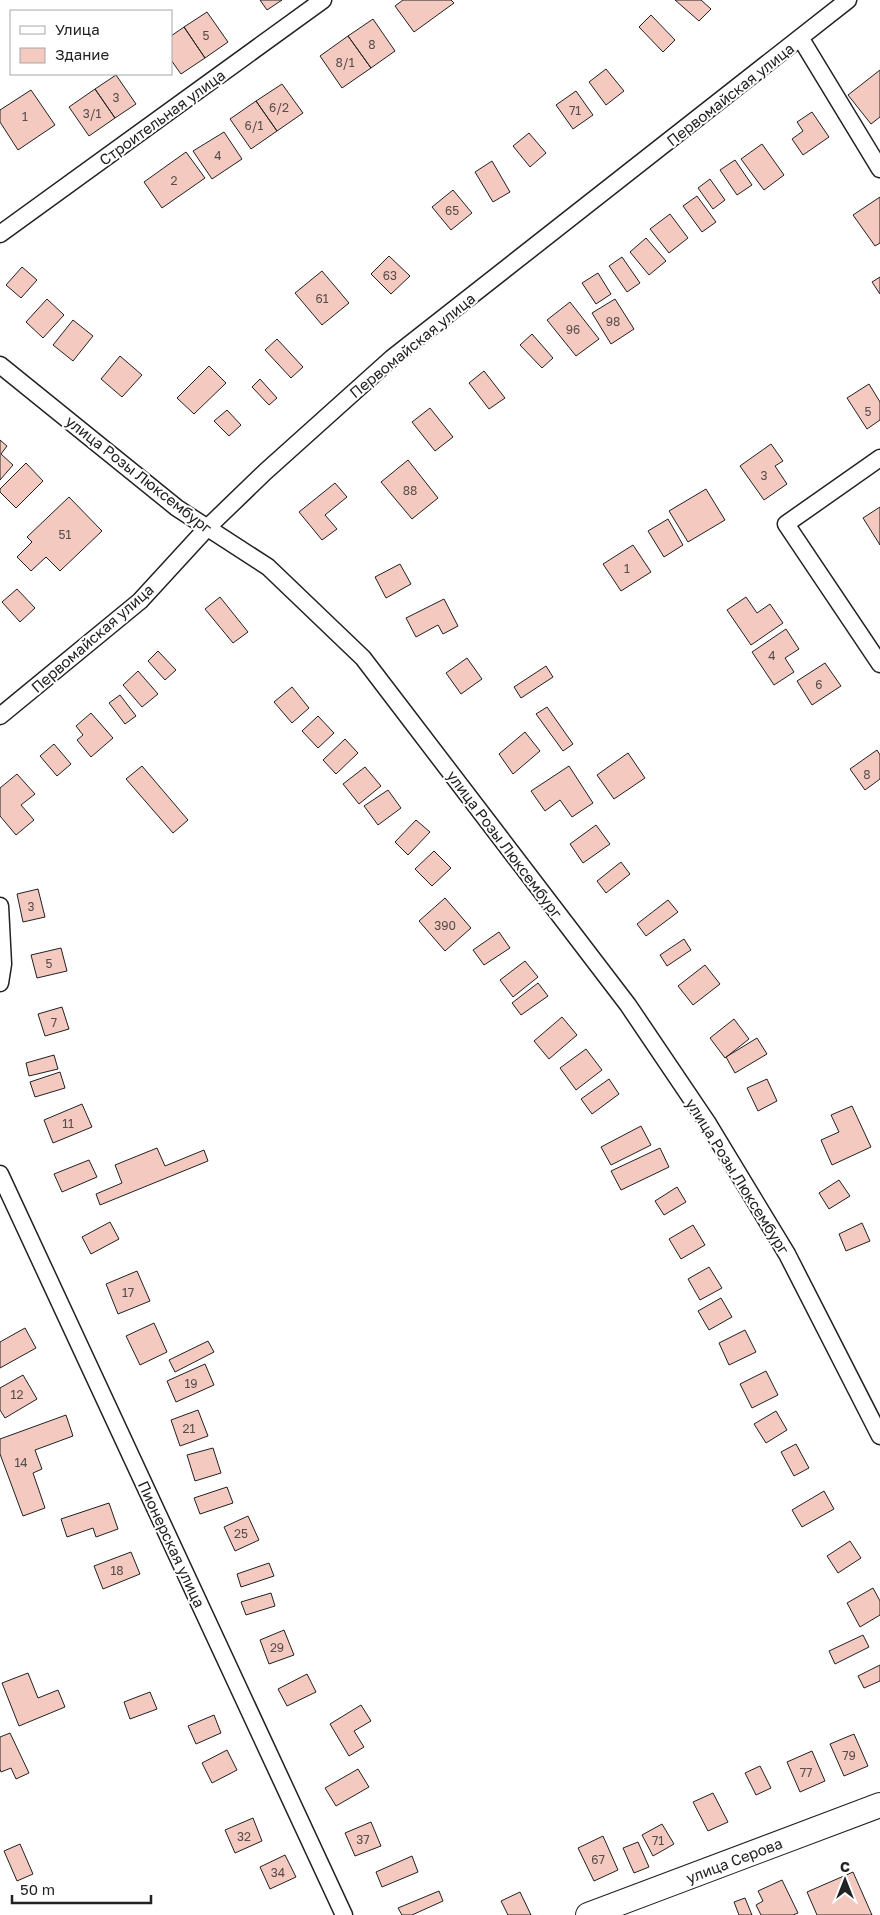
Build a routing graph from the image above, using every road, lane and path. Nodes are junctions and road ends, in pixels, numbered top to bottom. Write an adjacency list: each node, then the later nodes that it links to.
1 (323, 0): 5 (street, Строительная улица)
2 (848, 0): 3 (street, Первомайская улица)
3 (801, 39): 4 (street); 8 (street, Первомайская улица)
4 (880, 169)
5 (0, 234)
6 (0, 365): 8 (street, улица Розы Люксембург)
7 (880, 458): 9 (street)
8 (207, 528): 10 (street, Первомайская улица); 14 (street, улица Розы Люксембург)
9 (880, 664)
10 (0, 716)
11 (0, 906): 12 (street)
12 (0, 983)
13 (0, 1174): 16 (street, Пионерская улица)
14 (880, 1436)
15 (880, 1805): 17 (street, улица Серова)
16 (344, 1915)
17 (588, 1915)

